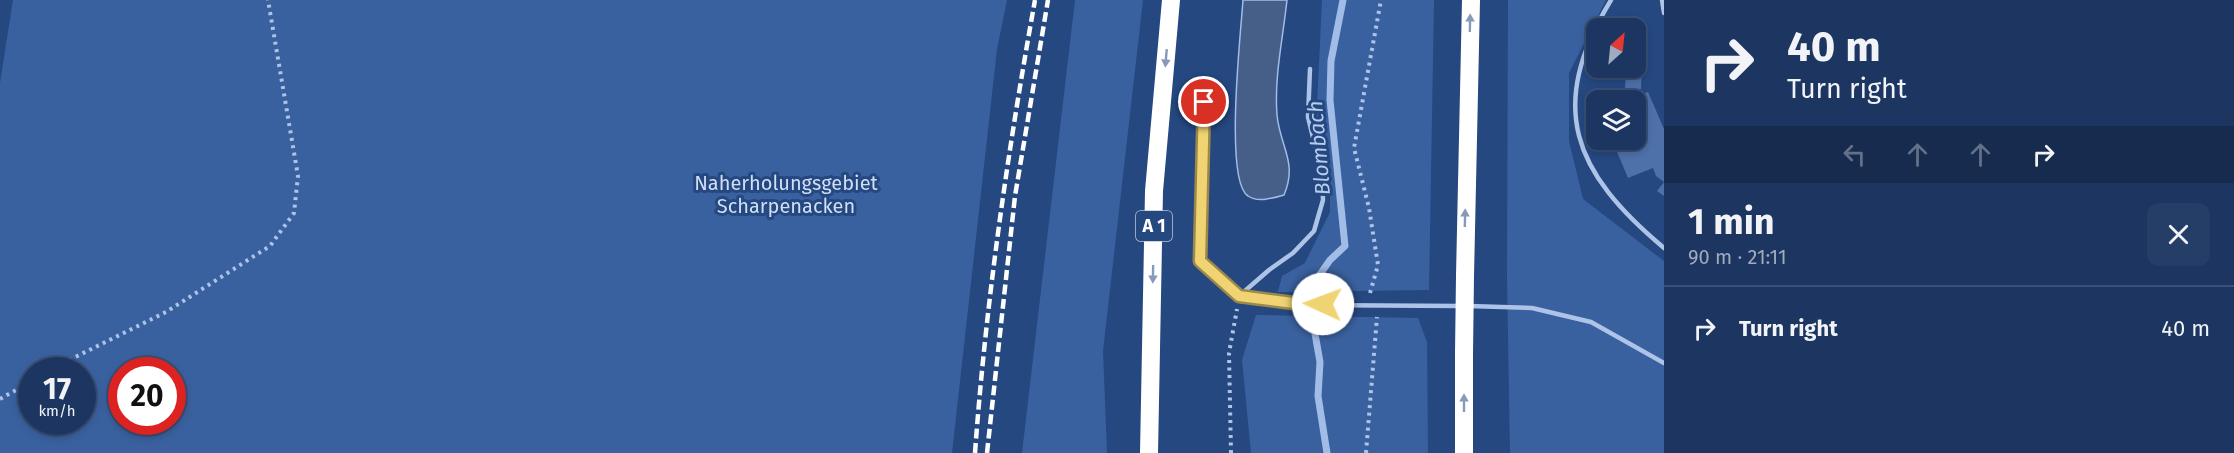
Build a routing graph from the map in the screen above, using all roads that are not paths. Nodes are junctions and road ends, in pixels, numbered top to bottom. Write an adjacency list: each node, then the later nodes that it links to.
1 (1171, 0): 11 (highway, A 1, one-way to 11)
2 (1471, 0): 12 (highway, one-way to 2, bridge)
3 (1611, 0): 8 (lane)
4 (1662, 0): 5 (lane)
5 (1664, 13)
6 (1311, 69): 9 (lane)
7 (1204, 102): 9 (lane)
8 (1664, 248)
9 (1239, 296): 10 (lane)
10 (1664, 363)
11 (1149, 453)
12 (1464, 453)

